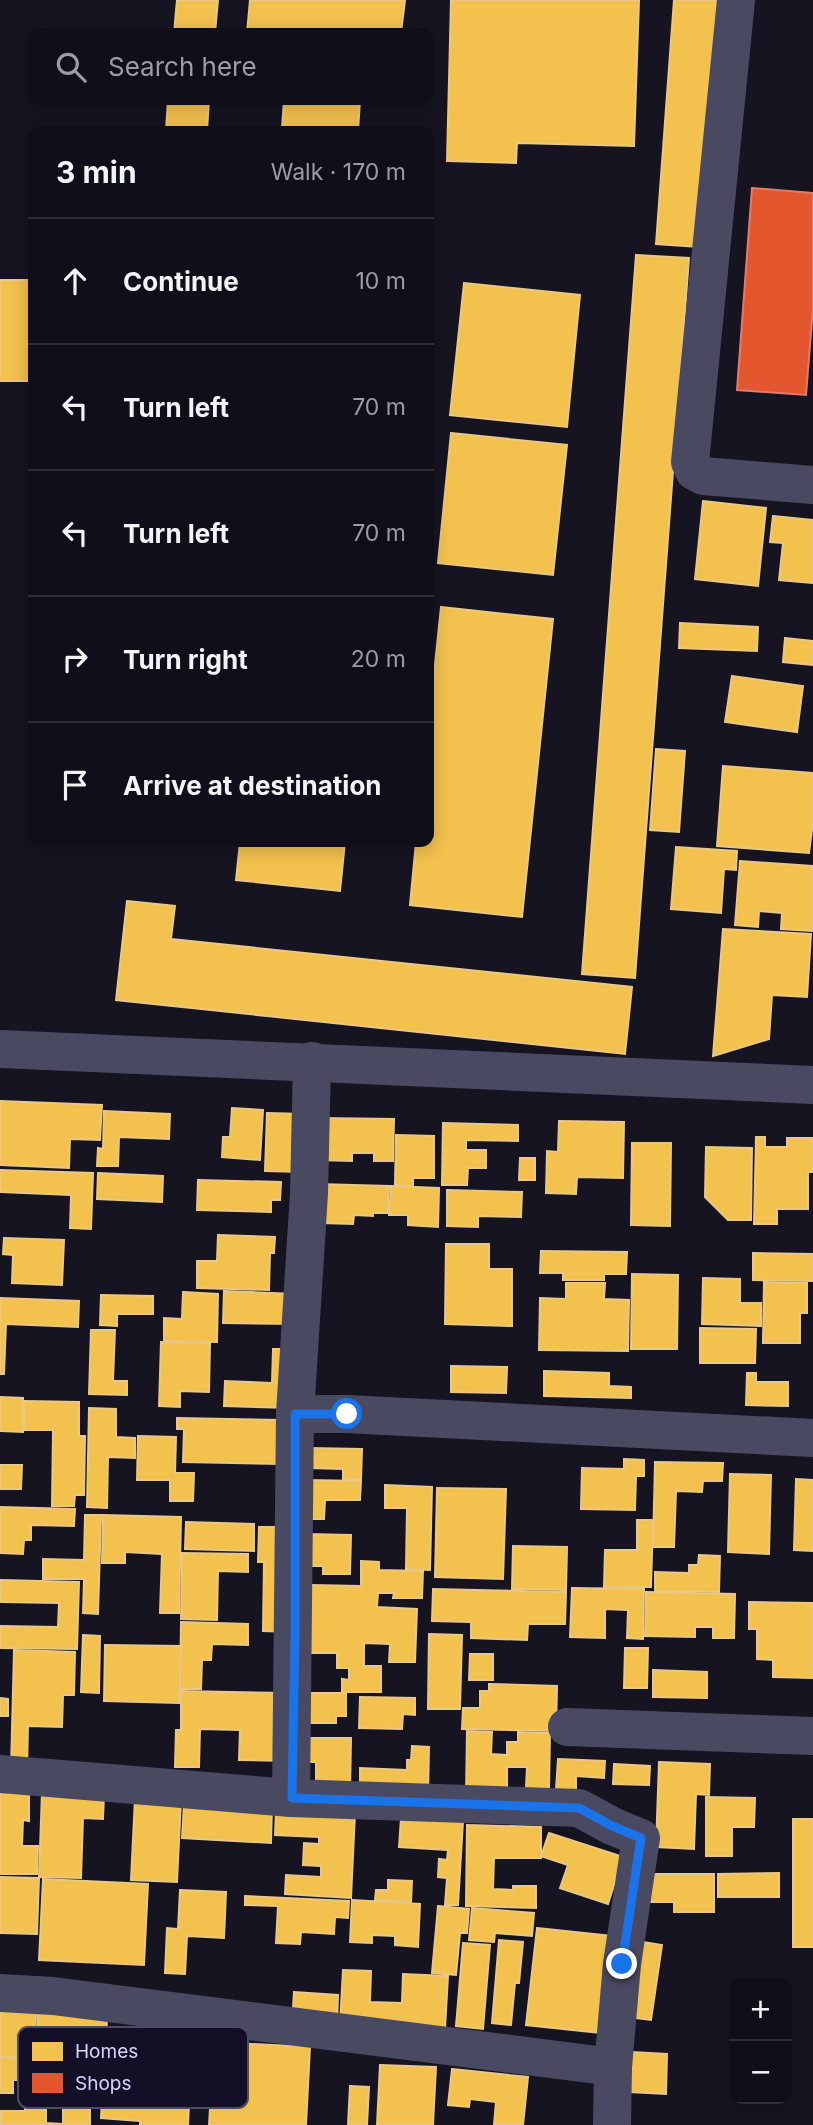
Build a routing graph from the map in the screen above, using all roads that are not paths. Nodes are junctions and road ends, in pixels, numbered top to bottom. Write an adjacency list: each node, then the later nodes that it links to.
1 (736, 0): 2 (street)
2 (813, 485)
3 (0, 1049): 4 (street)
4 (312, 1061): 5 (street); 6 (street)
5 (813, 1085)
6 (295, 1414): 7 (street); 11 (street)
7 (813, 1438)
8 (566, 1727): 9 (street)
9 (813, 1736)
10 (0, 1774): 11 (street)
11 (292, 1798): 13 (street)
12 (0, 1993): 13 (street)
13 (613, 2067): 14 (street)
14 (612, 2125)

